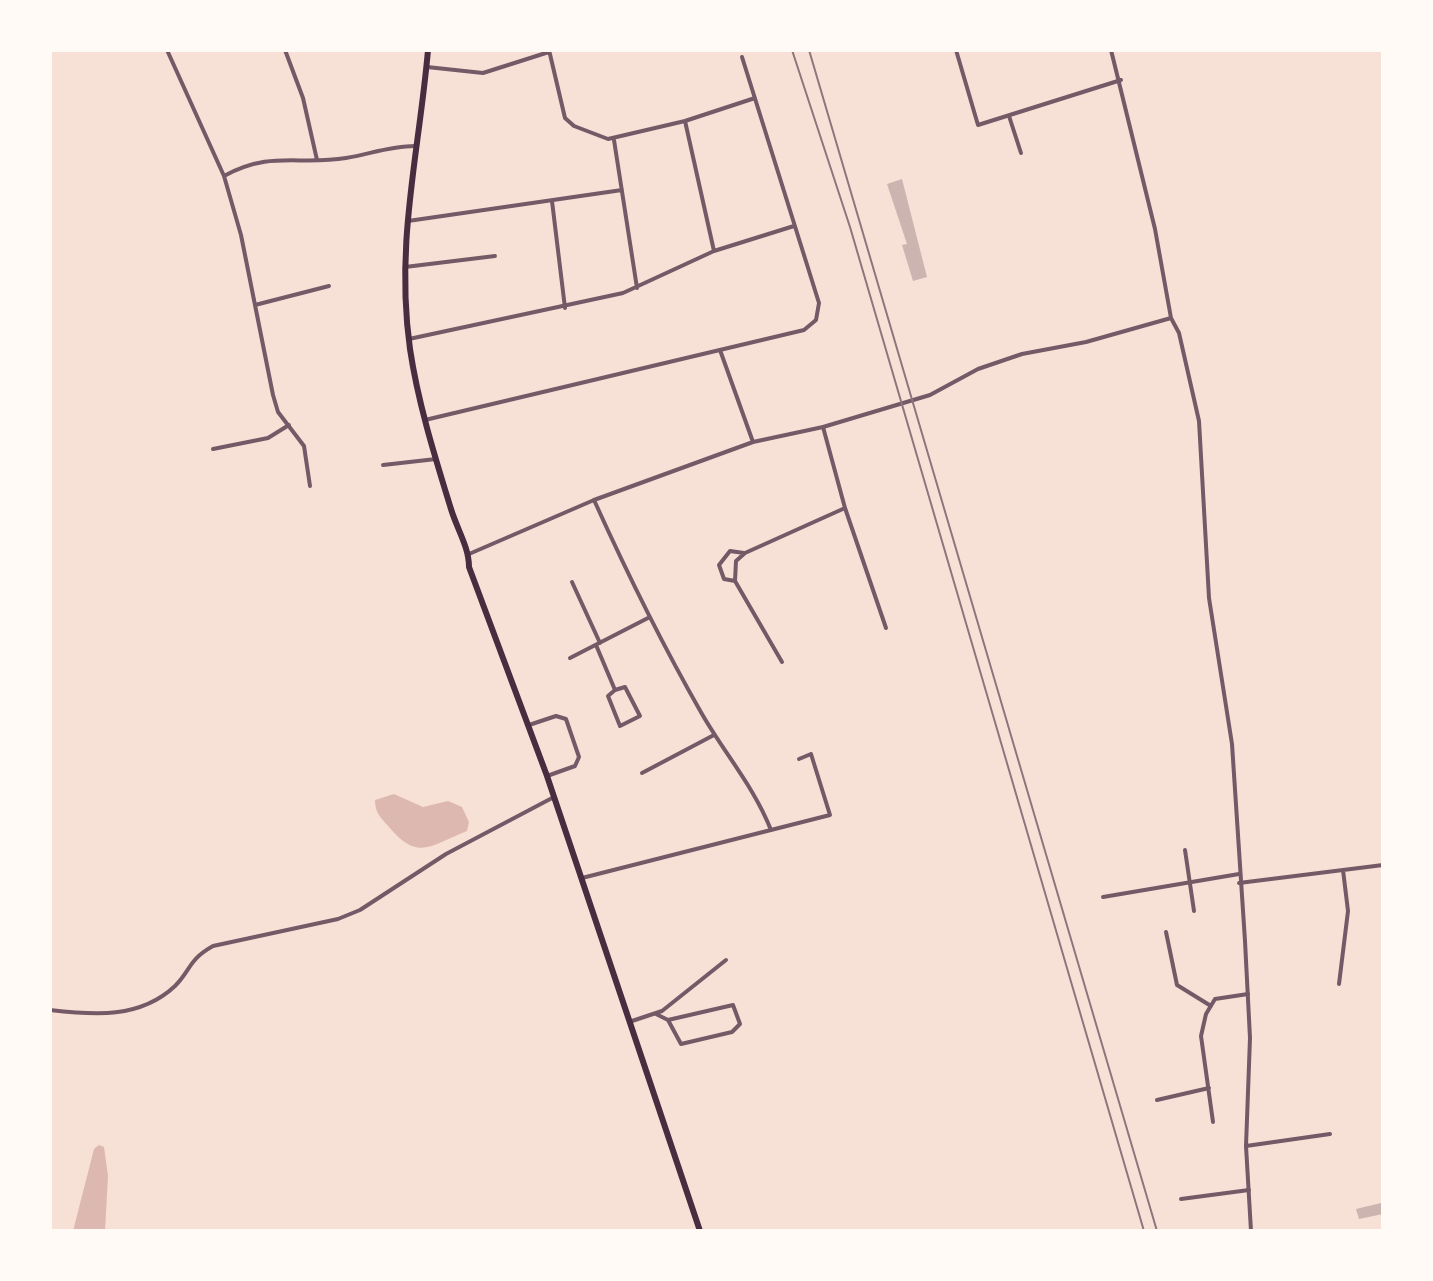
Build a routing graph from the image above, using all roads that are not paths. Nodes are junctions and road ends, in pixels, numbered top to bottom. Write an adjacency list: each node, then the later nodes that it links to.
1 (167, 50): 17 (street)
2 (285, 50): 16 (street)
3 (428, 50): 8 (main road)
4 (956, 50): 11 (street)
5 (1111, 50): 9 (street)
6 (549, 51): 8 (street); 13 (street)
7 (742, 57): 10 (street)
8 (426, 67): 14 (main road)
9 (1121, 80): 11 (street); 29 (street)
10 (755, 98): 12 (street); 21 (street)
11 (1009, 116): 15 (street)
12 (685, 121): 13 (street); 22 (street)
13 (614, 139): 18 (street)
14 (415, 146): 16 (street); 20 (main road)
15 (1021, 153)
16 (317, 160): 17 (street)
17 (224, 176): 27 (street)
18 (622, 190): 19 (street); 26 (street)
19 (552, 201): 20 (street); 28 (street)
20 (405, 221): 24 (main road)
21 (794, 226): 22 (street); 31 (street)
22 (714, 251): 26 (street)
23 (495, 256): 24 (street)
24 (405, 267): 30 (main road)
25 (329, 286): 27 (street)
26 (637, 288): 28 (street)
27 (255, 305): 33 (street)
28 (565, 308): 30 (street)
29 (1171, 318): 34 (street); 62 (street)
30 (409, 339): 32 (main road)
31 (720, 350): 32 (street); 35 (street)
32 (425, 420): 37 (main road)
33 (289, 425): 36 (street); 39 (street)
34 (823, 427): 35 (street); 41 (street)
35 (753, 442): 40 (street)
36 (213, 449)
37 (436, 459): 38 (street); 43 (main road)
38 (383, 465)
39 (310, 486)
40 (594, 500): 43 (street); 46 (street)
41 (845, 508): 42 (street); 47 (street)
42 (745, 553): 44 (street); 44 (street)
43 (469, 554): 52 (main road)
44 (735, 581): 50 (street)
45 (572, 582): 48 (street)
46 (648, 618): 48 (street); 53 (street)
47 (886, 628)
48 (598, 644): 49 (street); 51 (street)
49 (570, 658)
50 (782, 662)
51 (615, 690): 51 (street)
52 (529, 725): 56 (main road); 56 (street)
53 (714, 735): 55 (street); 58 (street)
54 (799, 759): 58 (street)
55 (642, 773)
56 (547, 776): 57 (main road)
57 (554, 797): 63 (main road); 73 (street)
58 (771, 830): 63 (street)
59 (1185, 850): 64 (street)
60 (1383, 865): 61 (street)
61 (1343, 870): 65 (street); 70 (street)
62 (1239, 874): 64 (street); 65 (street)
63 (579, 878): 76 (main road)
64 (1189, 883): 66 (street); 67 (street)
65 (1239, 883): 71 (street)
66 (1103, 897)
67 (1194, 911)
68 (1166, 932): 72 (street)
69 (726, 960): 74 (street)
70 (1339, 984)
71 (1248, 994): 72 (street); 81 (street)
72 (1211, 1006): 77 (street)
73 (50, 1010)
74 (656, 1014): 75 (street); 76 (street)
75 (668, 1020): 75 (street)
76 (629, 1022): 84 (main road)
77 (1209, 1088): 78 (street); 79 (street)
78 (1157, 1100)
79 (1213, 1122)
80 (1330, 1134): 81 (street)
81 (1246, 1146): 82 (street)
82 (1249, 1190): 83 (street); 85 (street)
83 (1181, 1199)
84 (700, 1231)
85 (1251, 1231)

